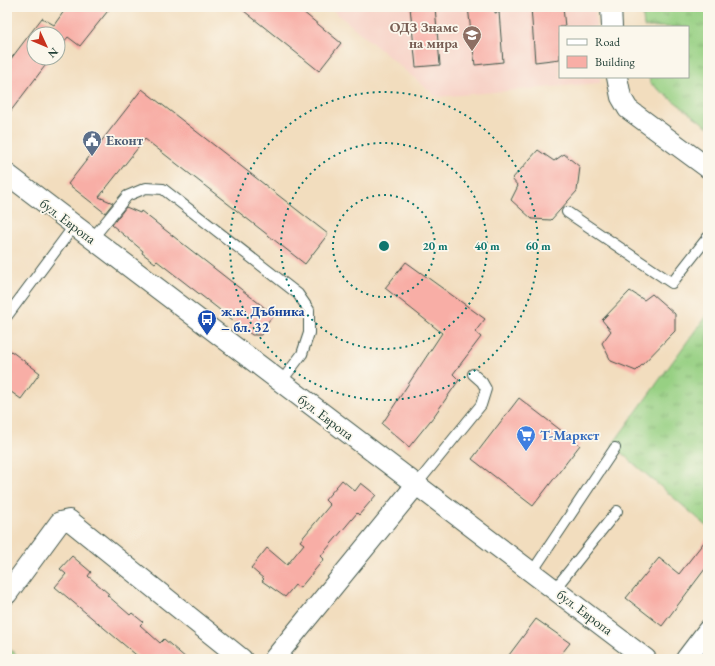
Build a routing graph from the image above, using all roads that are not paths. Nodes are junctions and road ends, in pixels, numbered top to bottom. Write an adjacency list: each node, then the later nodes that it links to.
1 (610, 7): 2 (street)
2 (612, 26)
3 (617, 78): 4 (street)
4 (708, 168)
5 (7, 174): 7 (street, бул. Европа)
6 (567, 212): 8 (lane)
7 (74, 226): 9 (street, бул. Европа); 10 (lane)
8 (708, 237)
9 (92, 239): 12 (street, бул. Европа); 12 (lane)
10 (7, 316)
11 (473, 374): 14 (lane)
12 (281, 382): 14 (street, бул. Европа)
13 (615, 448): 16 (lane)
14 (416, 485): 16 (street, бул. Европа); 21 (street)
15 (617, 511): 17 (lane)
16 (532, 572): 17 (street, бул. Европа)
17 (554, 590): 22 (street, бул. Европа)
18 (7, 594): 20 (street)
19 (708, 630): 23 (street)
20 (242, 659)
21 (274, 659)
22 (646, 659)
23 (686, 659)

